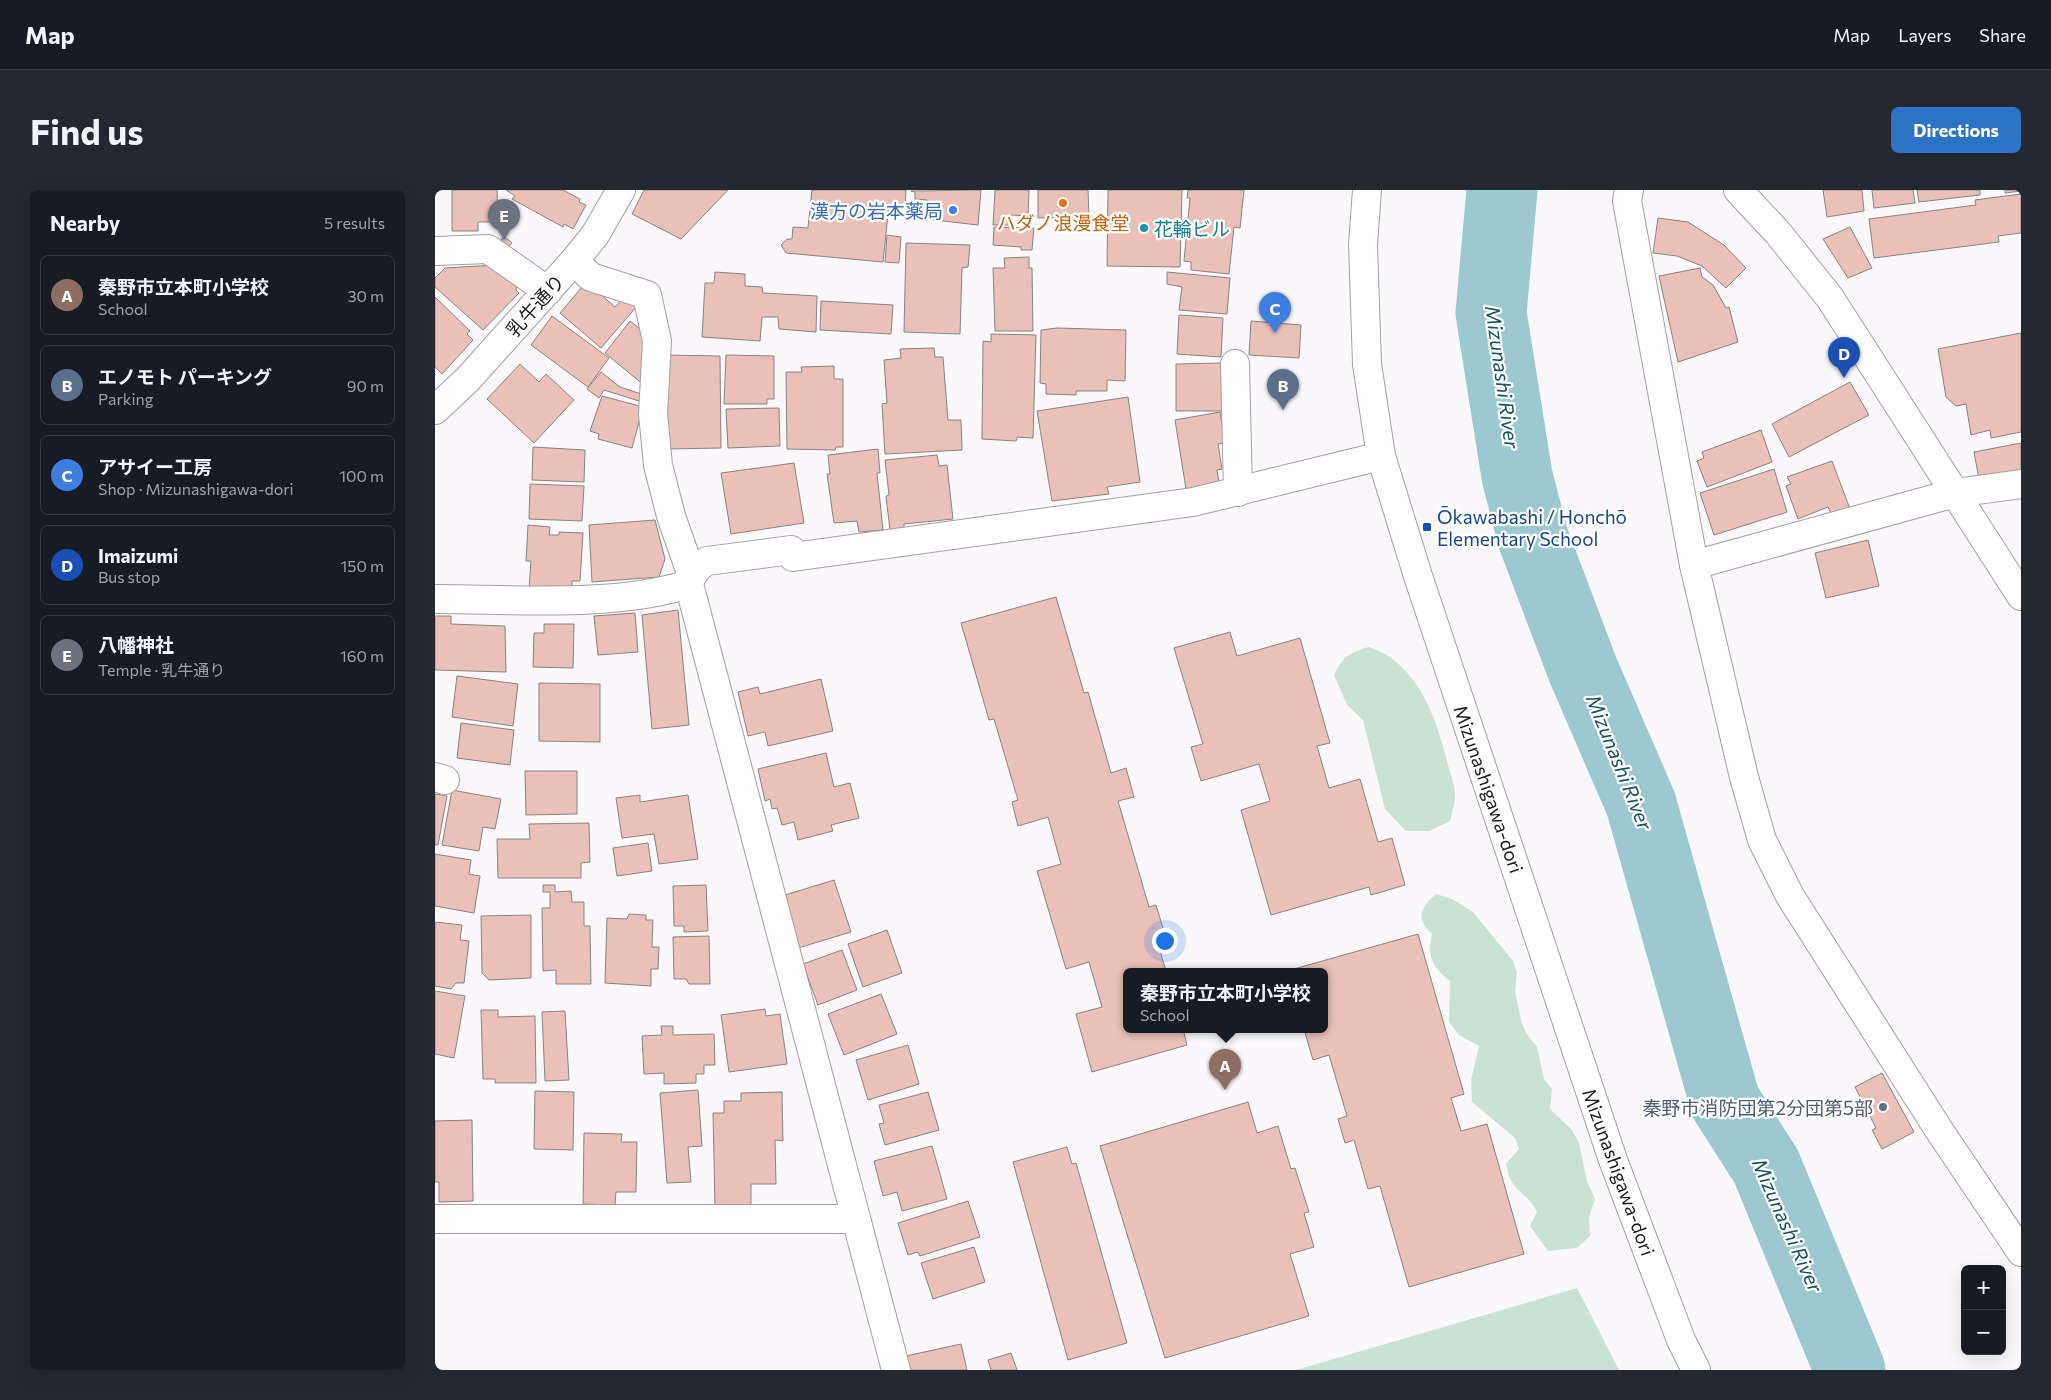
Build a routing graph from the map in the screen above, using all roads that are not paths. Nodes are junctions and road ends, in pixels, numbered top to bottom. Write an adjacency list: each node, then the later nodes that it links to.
1 (621, 190): 6 (street, 乳牛通り)
2 (1367, 190): 10 (street, Mizunashigawa-dori)
3 (1629, 190): 14 (street)
4 (1738, 190): 13 (street)
5 (435, 251): 7 (street)
6 (574, 261): 7 (street, 乳牛通り); 15 (street)
7 (548, 291): 9 (street, 乳牛通り)
8 (1235, 364): 12 (street)
9 (435, 410)
10 (1381, 456): 12 (street); 22 (street, Mizunashigawa-dori)
11 (2021, 484): 13 (street)
12 (1238, 492): 15 (street)
13 (1955, 493): 14 (street); 16 (street)
14 (1694, 565): 20 (street)
15 (690, 580): 17 (street); 19 (street)
16 (2021, 596)
17 (435, 600)
18 (435, 1219): 19 (street)
19 (855, 1219): 21 (street)
20 (2021, 1252)
21 (896, 1370)
22 (1696, 1370)

